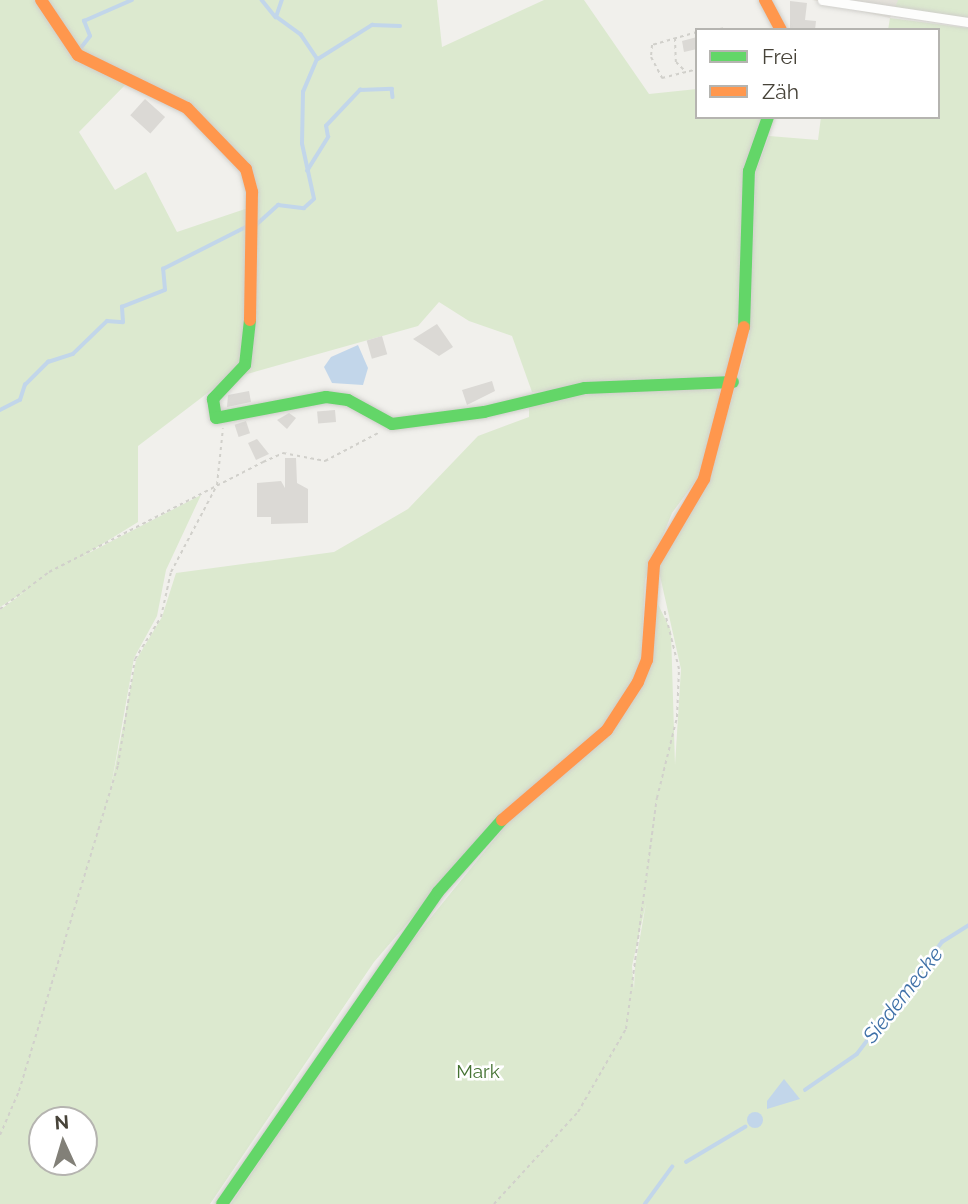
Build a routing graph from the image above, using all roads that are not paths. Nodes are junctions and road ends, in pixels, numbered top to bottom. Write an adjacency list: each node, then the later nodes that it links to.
1 (41, 0): 7 (street)
2 (765, 0): 5 (street)
3 (822, 0): 4 (street)
4 (968, 22)
5 (780, 28)
6 (767, 119): 7 (street)
7 (733, 382): 8 (street)
8 (222, 1204)

